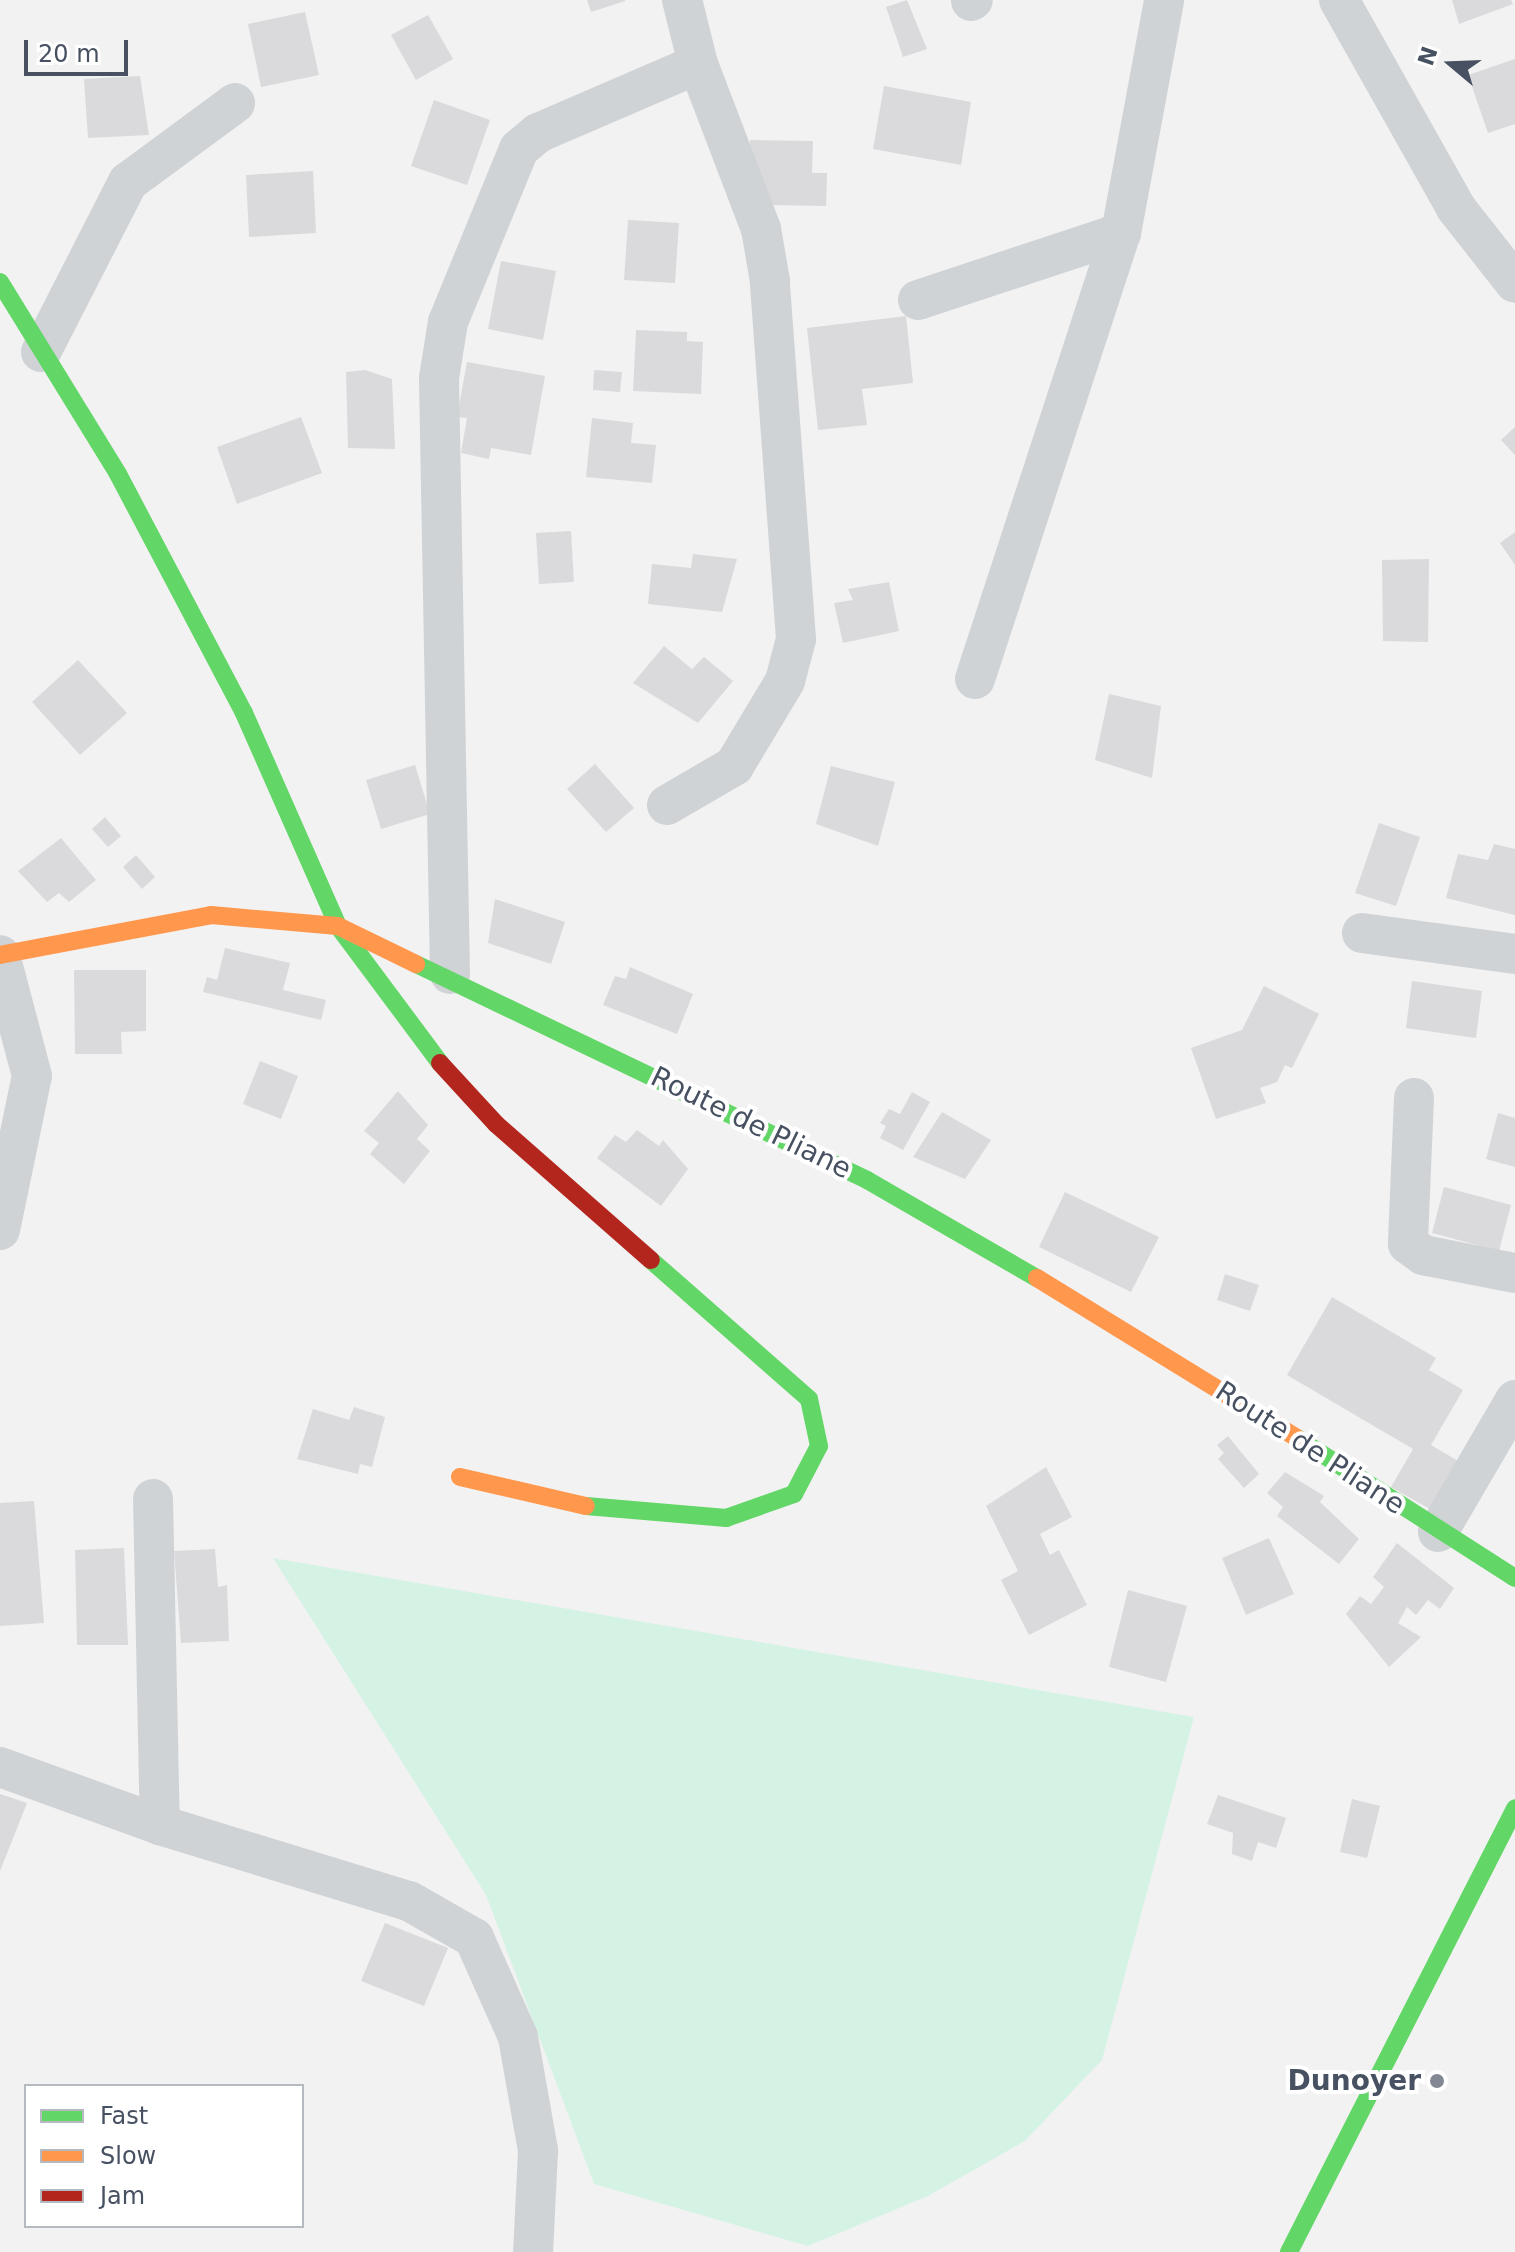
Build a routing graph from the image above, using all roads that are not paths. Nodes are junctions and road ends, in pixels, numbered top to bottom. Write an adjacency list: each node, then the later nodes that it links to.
1 (682, 0): 4 (street)
2 (1164, 0): 6 (street)
3 (1339, 0): 8 (street)
4 (698, 64): 12 (street); 17 (street)
5 (235, 103): 10 (street)
6 (1121, 233): 9 (street); 11 (street)
7 (0, 282): 10 (street)
8 (1515, 283)
9 (918, 300)
10 (41, 352): 13 (street)
11 (975, 679)
12 (667, 805)
13 (338, 926): 16 (street, Route de Pliane); 17 (street, Route de Pliane); 22 (street)
14 (1362, 933): 15 (street)
15 (1515, 954)
16 (0, 955): 19 (street)
17 (450, 974): 24 (street, Route de Pliane)
18 (1414, 1098): 20 (street)
19 (0, 1230)
20 (1515, 1273)
21 (1515, 1400): 24 (street)
22 (460, 1477)
23 (153, 1499): 28 (street)
24 (1438, 1532): 25 (street, Route de Pliane)
25 (1515, 1578)
26 (0, 1767): 28 (street)
27 (1515, 1808): 30 (street)
28 (160, 1825): 29 (street)
29 (533, 2252)
30 (1289, 2252)

